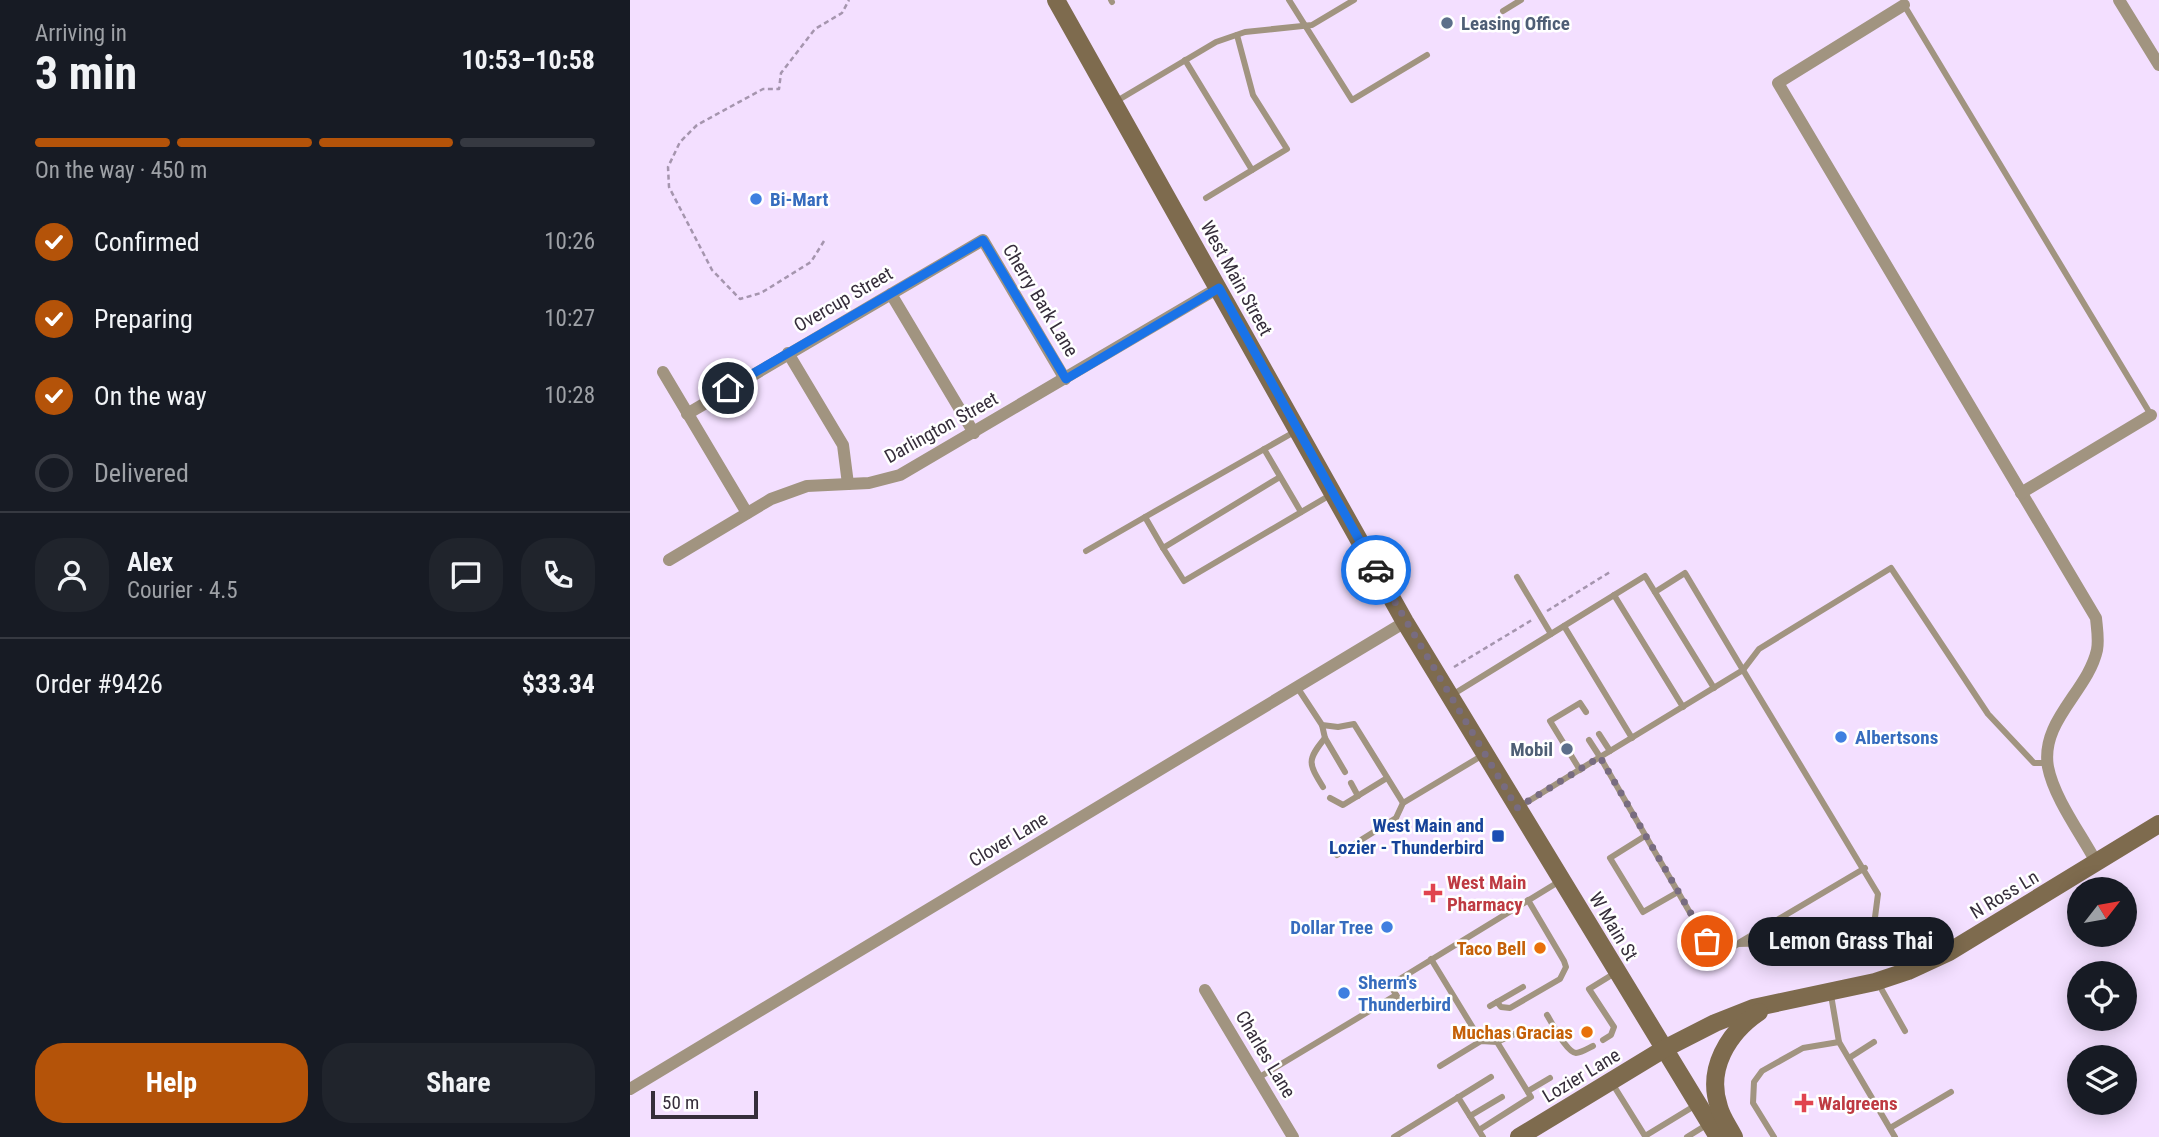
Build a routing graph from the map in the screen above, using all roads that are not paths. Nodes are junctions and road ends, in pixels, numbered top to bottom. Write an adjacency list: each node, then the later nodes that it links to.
1 (1056, 0): 13 (main road, West Main Street)
2 (1289, 0): 8 (lane)
3 (1354, 0): 8 (lane)
4 (1521, 0): 7 (lane)
5 (2119, 0): 12 (street)
6 (1904, 5): 23 (lane); 30 (street)
7 (1503, 11)
8 (1306, 26): 9 (lane); 10 (lane)
9 (1237, 35): 11 (lane); 14 (lane)
10 (1427, 55)
11 (1185, 60): 13 (lane); 14 (lane)
12 (2159, 65)
13 (1113, 103): 17 (main road, West Main Street)
14 (1252, 170): 15 (lane)
15 (1206, 198)
16 (983, 240): 18 (street, Overcup Street); 21 (street, Cherry Bark Lane)
17 (1219, 288): 21 (street, Darlington Street); 24 (main road, West Main Street)
18 (891, 294): 19 (street, Overcup Street); 25 (street)
19 (788, 353): 22 (street, Overcup Street); 28 (street)
20 (663, 372): 22 (street)
21 (1066, 379): 25 (street, Darlington Street)
22 (687, 414): 32 (street)
23 (2151, 415): 30 (street)
24 (1298, 430): 26 (lane); 29 (main road, West Main Street)
25 (974, 433): 28 (street, Darlington Street)
26 (1264, 449): 27 (lane); 33 (lane)
27 (1280, 477): 31 (lane); 34 (lane)
28 (848, 484): 32 (street, Darlington Street)
29 (1333, 493): 31 (lane); 40 (main road, West Main Street)
30 (2021, 493): 59 (street)
31 (1301, 512): 34 (lane)
32 (747, 513): 36 (street, Darlington Street)
33 (1145, 517): 34 (lane); 35 (lane)
34 (1163, 548)
35 (1086, 551)
36 (669, 561)
37 (1517, 577): 42 (lane)
38 (1655, 592): 39 (lane); 43 (lane); 45 (lane)
39 (1614, 595): 41 (lane); 47 (lane)
40 (1405, 622): 44 (street, Clover Lane); 46 (main road)
41 (1564, 626): 42 (lane); 54 (lane)
42 (1551, 634): 46 (lane)
43 (1743, 670): 45 (lane); 59 (lane); 73 (lane)
44 (1297, 687): 51 (lane); 101 (street, Clover Lane)
45 (1714, 688): 47 (lane)
46 (1450, 696): 57 (main road, W Main St)
47 (1683, 707): 54 (lane)
48 (1570, 709): 49 (lane); 50 (lane); 60 (lane)
49 (1586, 712)
50 (1575, 718)
51 (1322, 725): 53 (lane); 62 (lane)
52 (1599, 734): 56 (lane)
53 (1325, 738): 61 (lane); 64 (lane)
54 (1632, 738): 56 (lane)
55 (1589, 740): 58 (lane)
56 (1609, 751): 58 (lane)
57 (1485, 754): 67 (lane); 68 (main road, W Main St)
58 (1600, 757): 60 (lane); 70 (lane)
59 (2047, 763): 72 (street)
60 (1580, 770): 68 (lane)
61 (1345, 772)
62 (1387, 778): 65 (lane); 67 (lane)
63 (1351, 783): 65 (lane)
64 (1323, 787)
65 (1358, 796): 66 (lane)
66 (1330, 798)
67 (1403, 803): 71 (lane)
68 (1517, 808): 74 (main road, W Main St)
69 (2159, 824): 72 (main road, N Ross Ln)
70 (1645, 836): 75 (lane); 75 (lane)
71 (1337, 855)
72 (2096, 862): 80 (main road, N Ross Ln)
73 (1865, 868): 77 (lane); 77 (lane)
74 (1561, 880): 76 (lane); 79 (main road, W Main St)
75 (1678, 892): 77 (lane)
76 (1528, 901): 78 (lane); 81 (lane)
77 (1738, 944)
78 (1432, 959): 89 (lane); 98 (lane)
79 (1617, 972): 88 (lane); 94 (main road, W Main St)
80 (1877, 982): 83 (main road, N Ross Ln); 87 (lane)
81 (1523, 987)
82 (1205, 990): 98 (street, Charles Lane)
83 (1831, 993): 84 (main road, N Ross Ln); 91 (lane)
84 (1774, 1004): 94 (main road, N Ross Ln); 115 (main road)
85 (1547, 1015): 93 (lane)
86 (1521, 1031): 90 (lane)
87 (1905, 1031)
88 (1603, 1040)
89 (1481, 1041): 90 (lane); 96 (lane)
90 (1497, 1042): 102 (lane)
91 (1839, 1042): 95 (lane); 116 (lane)
92 (1874, 1042): 95 (lane)
93 (1593, 1046)
94 (1664, 1049): 100 (main road, Lozier Lane); 106 (main road, W Main St)
95 (1849, 1058): 108 (lane)
96 (1440, 1066)
97 (1491, 1077): 104 (lane)
98 (1258, 1078): 111 (street, Charles Lane)
99 (1550, 1078): 102 (lane)
100 (1611, 1081): 106 (lane); 113 (main road, Lozier Lane)
101 (630, 1089)
102 (1528, 1091): 110 (lane)
103 (1951, 1092): 108 (lane)
104 (1458, 1097): 107 (lane); 112 (lane)
105 (1502, 1097): 107 (lane)
106 (1698, 1104): 109 (main road, W Main St)
107 (1470, 1116): 110 (lane)
108 (1891, 1128): 117 (lane)
109 (1714, 1130): 114 (lane)
110 (1481, 1134)
111 (1293, 1137)
112 (1394, 1137)
113 (1520, 1137)
114 (1687, 1137)
115 (1734, 1137)
116 (1774, 1137)
117 (1895, 1137)

